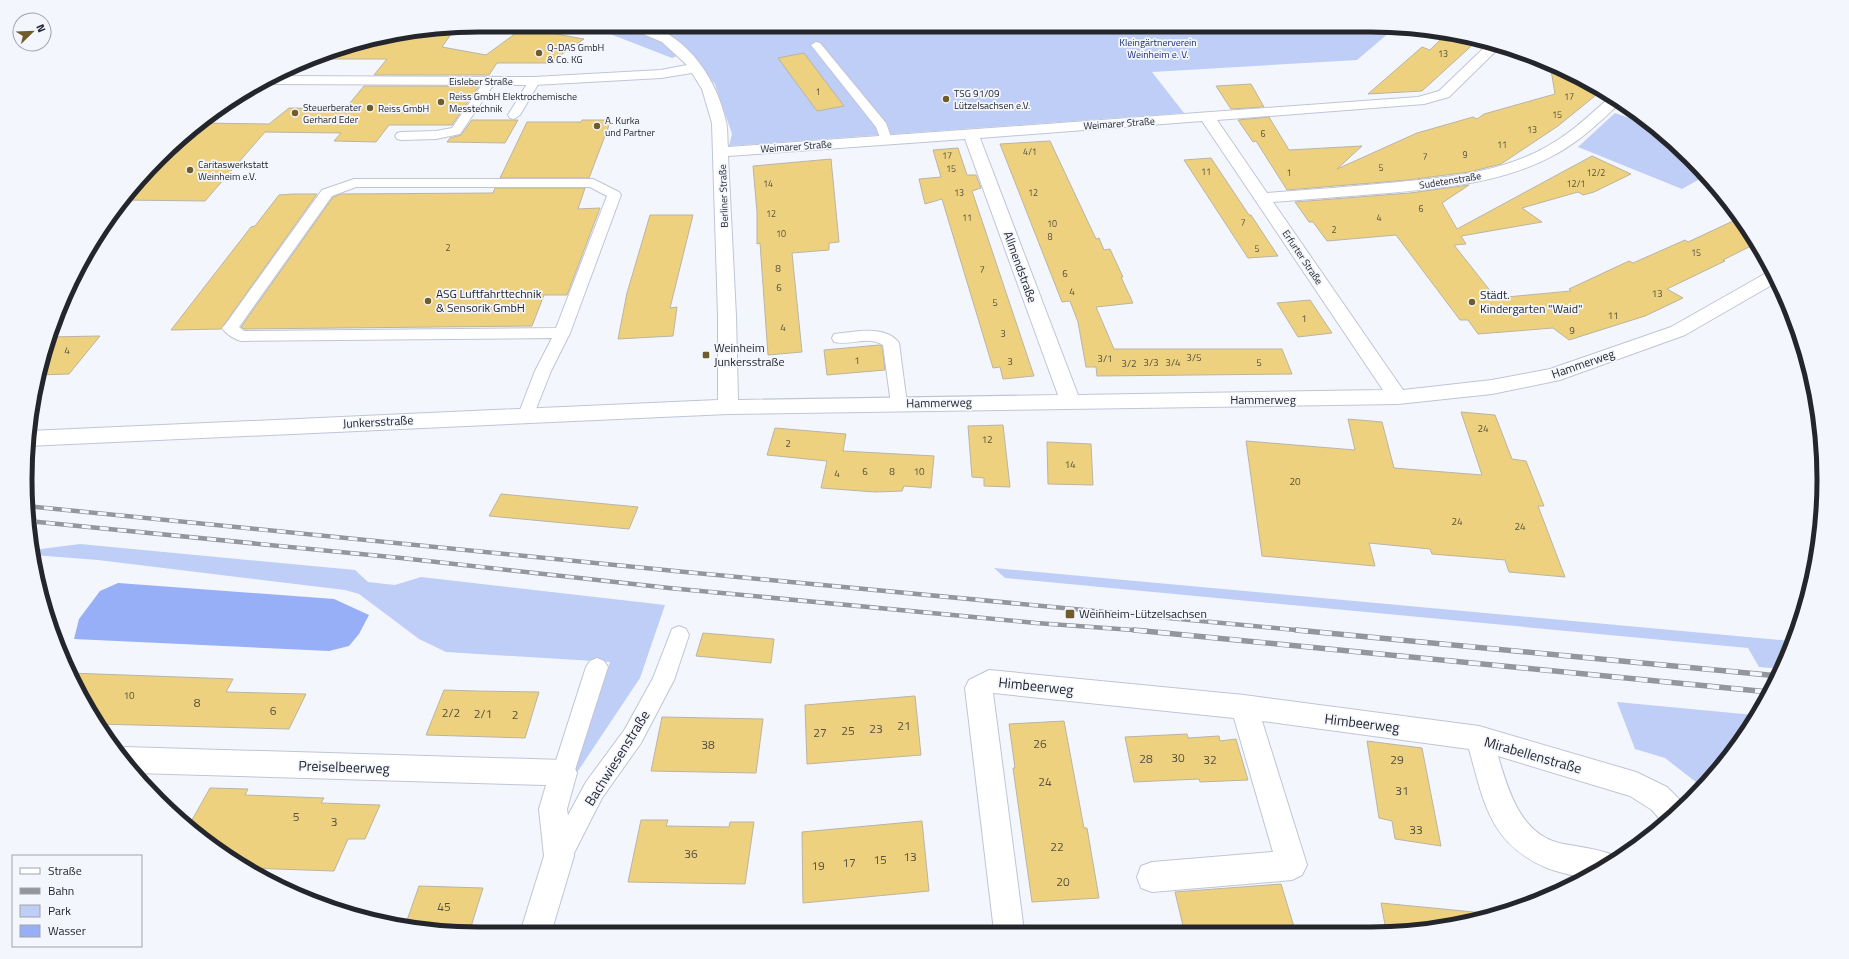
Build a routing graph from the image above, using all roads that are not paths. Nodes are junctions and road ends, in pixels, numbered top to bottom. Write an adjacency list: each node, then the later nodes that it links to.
1 (650, 32): 4 (street, Berliner Straße)
2 (816, 45): 13 (lane)
3 (1491, 49): 10 (street, Weimarer Straße)
4 (696, 68): 7 (street, Eisleber Straße); 14 (street, Berliner Straße)
5 (278, 80): 6 (street, Eisleber Straße)
6 (490, 81): 7 (street, Eisleber Straße); 12 (lane)
7 (534, 81): 9 (lane)
8 (1611, 103): 15 (street, Sudetenstraße)
9 (514, 115)
10 (1207, 117): 11 (street, Weimarer Straße); 15 (street, Erfurter Straße)
11 (971, 133): 13 (street, Weimarer Straße); 20 (street, Allmendstraße)
12 (401, 136)
13 (886, 140): 14 (street, Weimarer Straße)
14 (721, 152): 22 (street, Berliner Straße)
15 (1262, 198): 19 (street, Erfurter Straße)
16 (1769, 279): 19 (street, Hammerweg)
17 (562, 333): 17 (lane); 23 (lane)
18 (840, 338): 21 (lane)
19 (1398, 397): 20 (street, Hammerweg)
20 (1070, 401): 21 (street, Hammerweg)
21 (899, 404): 22 (street, Hammerweg)
22 (728, 407): 23 (street, Junkersstraße)
23 (526, 415): 24 (street, Junkersstraße)
24 (34, 439)
25 (679, 635): 32 (lane, Bachwiesenstraße)
26 (597, 667): 30 (lane, Bachwiesenstraße)
27 (1244, 707): 28 (street, Himbeerweg); 34 (street); 36 (street, Himbeerweg)
28 (1479, 738): 31 (street, Mirabellenstraße); 33 (street, Mirabellenstraße)
29 (131, 760): 30 (street, Preiselbeerweg)
30 (563, 773): 32 (street, Bachwiesenstraße)
31 (1671, 810)
32 (559, 856): 35 (street, Bachwiesenstraße)
33 (1598, 864)
34 (1152, 877)
35 (537, 927)
36 (1008, 927)

